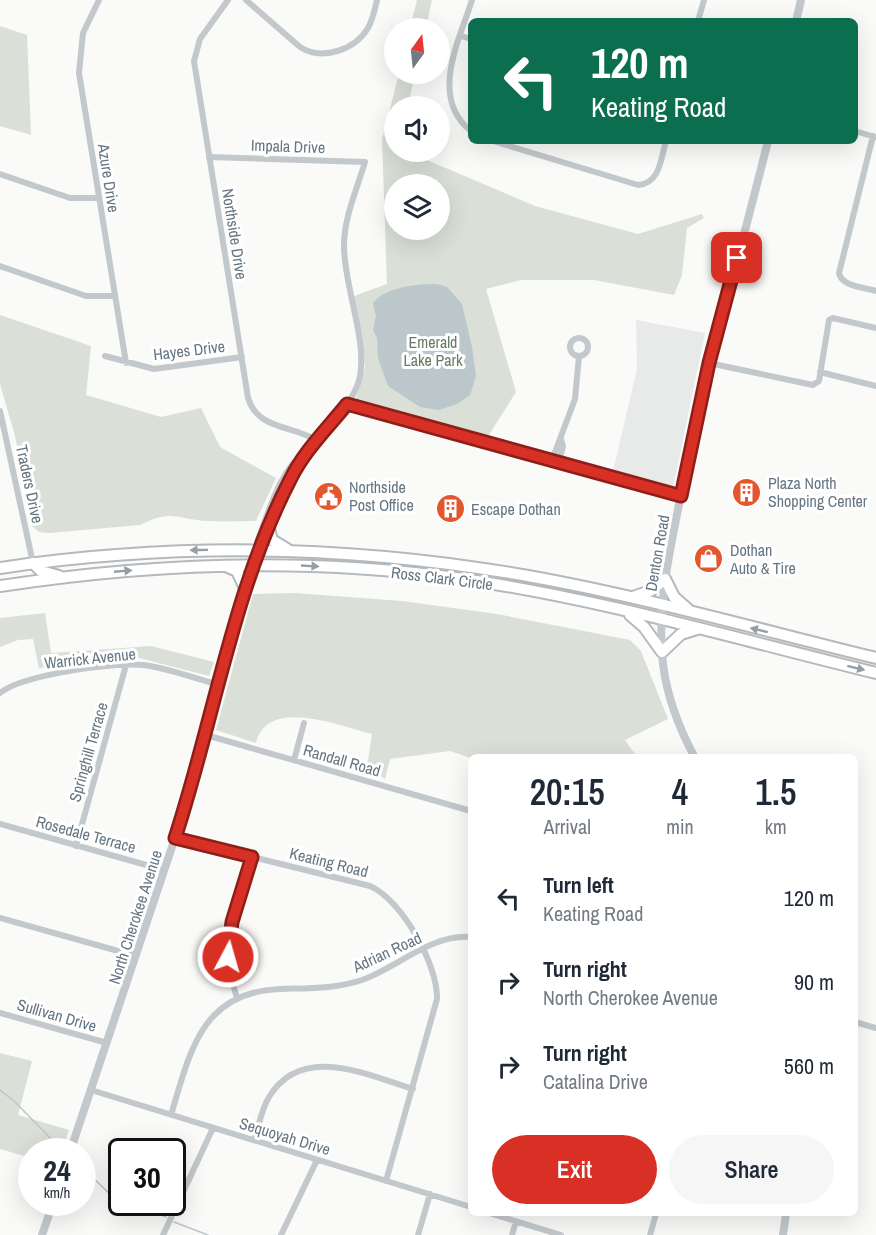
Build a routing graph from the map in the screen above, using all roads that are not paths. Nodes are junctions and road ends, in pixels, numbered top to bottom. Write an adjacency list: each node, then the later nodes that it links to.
1 (228, 0): 18 (street, Northside Drive)
2 (246, 0): 3 (street)
3 (377, 0)
4 (472, 0): 10 (street)
5 (704, 0): 8 (street)
6 (801, 0): 9 (street)
7 (97, 1): 21 (street, Azure Drive)
8 (699, 18)
9 (797, 18)
10 (461, 36): 11 (street); 12 (street)
11 (468, 38)
12 (468, 128)
13 (858, 132): 14 (street)
14 (874, 137): 23 (street)
15 (503, 144): 16 (street)
16 (665, 144)
17 (767, 144): 30 (street, Denton Road)
18 (209, 157): 19 (street, Impala Drive); 28 (street, Northside Drive)
19 (365, 162): 33 (street, North Cherokee Avenue)
20 (0, 174): 21 (street)
21 (99, 198): 24 (street, Azure Drive)
22 (0, 266): 24 (street)
23 (876, 291)
24 (115, 296): 29 (street, Azure Drive)
25 (876, 328): 31 (street)
26 (105, 356): 29 (street, Hayes Drive)
27 (579, 356): 37 (street)
28 (242, 357): 29 (street, Hayes Drive); 35 (street, Northside Drive)
29 (126, 363)
30 (709, 363): 31 (street); 38 (street, Denton Road)
31 (820, 372): 32 (street)
32 (876, 386)
33 (347, 404): 35 (street, North Cherokee Avenue); 37 (street)
34 (0, 411): 44 (street, Traders Drive)
35 (316, 440): 36 (street, North Cherokee Avenue)
36 (307, 451): 39 (street, North Cherokee Avenue); 40 (street, North Cherokee Avenue)
37 (556, 461): 38 (street)
38 (681, 496): 52 (street, Denton Road)
39 (269, 529): 40 (street, North Cherokee Avenue); 42 (highway)
40 (258, 549): 41 (highway, Ross Clark Circle, one-way to 41); 42 (highway, Ross Clark Circle); 46 (street, North Cherokee Avenue)
41 (157, 552): 44 (highway, Ross Clark Circle); 48 (highway)
42 (293, 552): 43 (highway, Ross Clark Circle)
43 (437, 562): 49 (highway); 50 (highway, Ross Clark Circle)
44 (33, 563): 47 (highway, Ross Clark Circle); 51 (highway)
45 (222, 565): 46 (highway, Ross Clark Circle); 48 (highway, Ross Clark Circle); 54 (highway)
46 (252, 565): 49 (highway, Ross Clark Circle, one-way to 49); 54 (street, North Cherokee Avenue)
47 (0, 568)
48 (158, 569): 51 (highway, Ross Clark Circle, one-way to 48)
49 (436, 576): 56 (highway, Ross Clark Circle)
50 (528, 576): 55 (highway, Ross Clark Circle); 56 (highway)
51 (65, 577): 53 (highway, Ross Clark Circle)
52 (665, 579): 57 (highway); 59 (street, Denton Road); 61 (highway)
53 (0, 586)
54 (245, 588): 70 (street, North Cherokee Avenue)
55 (592, 589): 57 (highway, Ross Clark Circle); 58 (highway)
56 (525, 590): 58 (highway, Ross Clark Circle)
57 (630, 598): 59 (highway, Ross Clark Circle)
58 (581, 601): 60 (highway, Ross Clark Circle)
59 (661, 606): 61 (highway, Ross Clark Circle); 62 (street, Denton Road)
60 (625, 611): 62 (highway, Ross Clark Circle); 65 (highway)
61 (693, 613): 64 (highway, Ross Clark Circle, one-way to 61)
62 (661, 620): 63 (highway, Ross Clark Circle); 65 (street, Denton Road)
63 (698, 629): 65 (highway); 67 (highway, Ross Clark Circle)
64 (831, 647): 66 (highway, Ross Clark Circle); 67 (highway)
65 (662, 652): 74 (street, Denton Road)
66 (876, 658)
67 (822, 660): 69 (highway, Ross Clark Circle, one-way to 69)
68 (126, 665): 70 (street, Warrick Avenue); 71 (street, Warrick Avenue); 79 (street, Springhill Terrace)
69 (876, 673)
70 (220, 686): 73 (street, North Cherokee Avenue)
71 (0, 693)
72 (304, 723): 75 (street)
73 (206, 735): 75 (street, Randall Road); 78 (street, North Cherokee Avenue)
74 (694, 754)
75 (294, 760): 76 (street, Randall Road)
76 (468, 810)
77 (0, 825): 79 (street, Rosedale Terrace)
78 (175, 838): 80 (street, Keating Road); 81 (street, North Cherokee Avenue)
79 (76, 846): 81 (street, Rosedale Terrace)
80 (252, 857): 84 (street, Keating Road); 86 (street)
81 (164, 870): 85 (street, North Cherokee Avenue)
82 (0, 918): 85 (street)
83 (468, 937): 84 (street, Adrian Road)
84 (422, 950): 86 (street, Adrian Road); 91 (street, Keating Road)
85 (135, 956): 90 (street, North Cherokee Avenue)
86 (237, 998): 93 (street, Adrian Road)
87 (0, 1013): 90 (street, Sullivan Drive)
88 (858, 1023): 89 (street)
89 (876, 1028)
90 (107, 1043): 92 (street, North Cherokee Avenue)
91 (413, 1089): 96 (street); 98 (street, Keating Road)
92 (91, 1090): 93 (street, Sequoyah Drive); 95 (street, North Cherokee Avenue)
93 (171, 1115): 94 (street, Sequoyah Drive)
94 (213, 1128): 96 (street, Sequoyah Drive); 107 (street)
95 (75, 1138)
96 (254, 1140): 97 (street, Sequoyah Drive)
97 (317, 1160): 98 (street, Sequoyah Drive); 108 (street)
98 (386, 1181): 99 (street, Sequoyah Drive)
99 (430, 1194): 100 (street, Sequoyah Drive); 109 (street)
100 (468, 1206)
101 (50, 1216): 106 (street)
102 (499, 1216): 105 (street)
103 (655, 1216): 112 (street)
104 (786, 1216): 113 (street)
105 (516, 1221): 110 (street); 111 (street)
106 (46, 1234)
107 (163, 1235)
108 (281, 1235)
109 (418, 1235)
110 (512, 1235)
111 (561, 1235)
112 (650, 1235)
113 (783, 1235)

